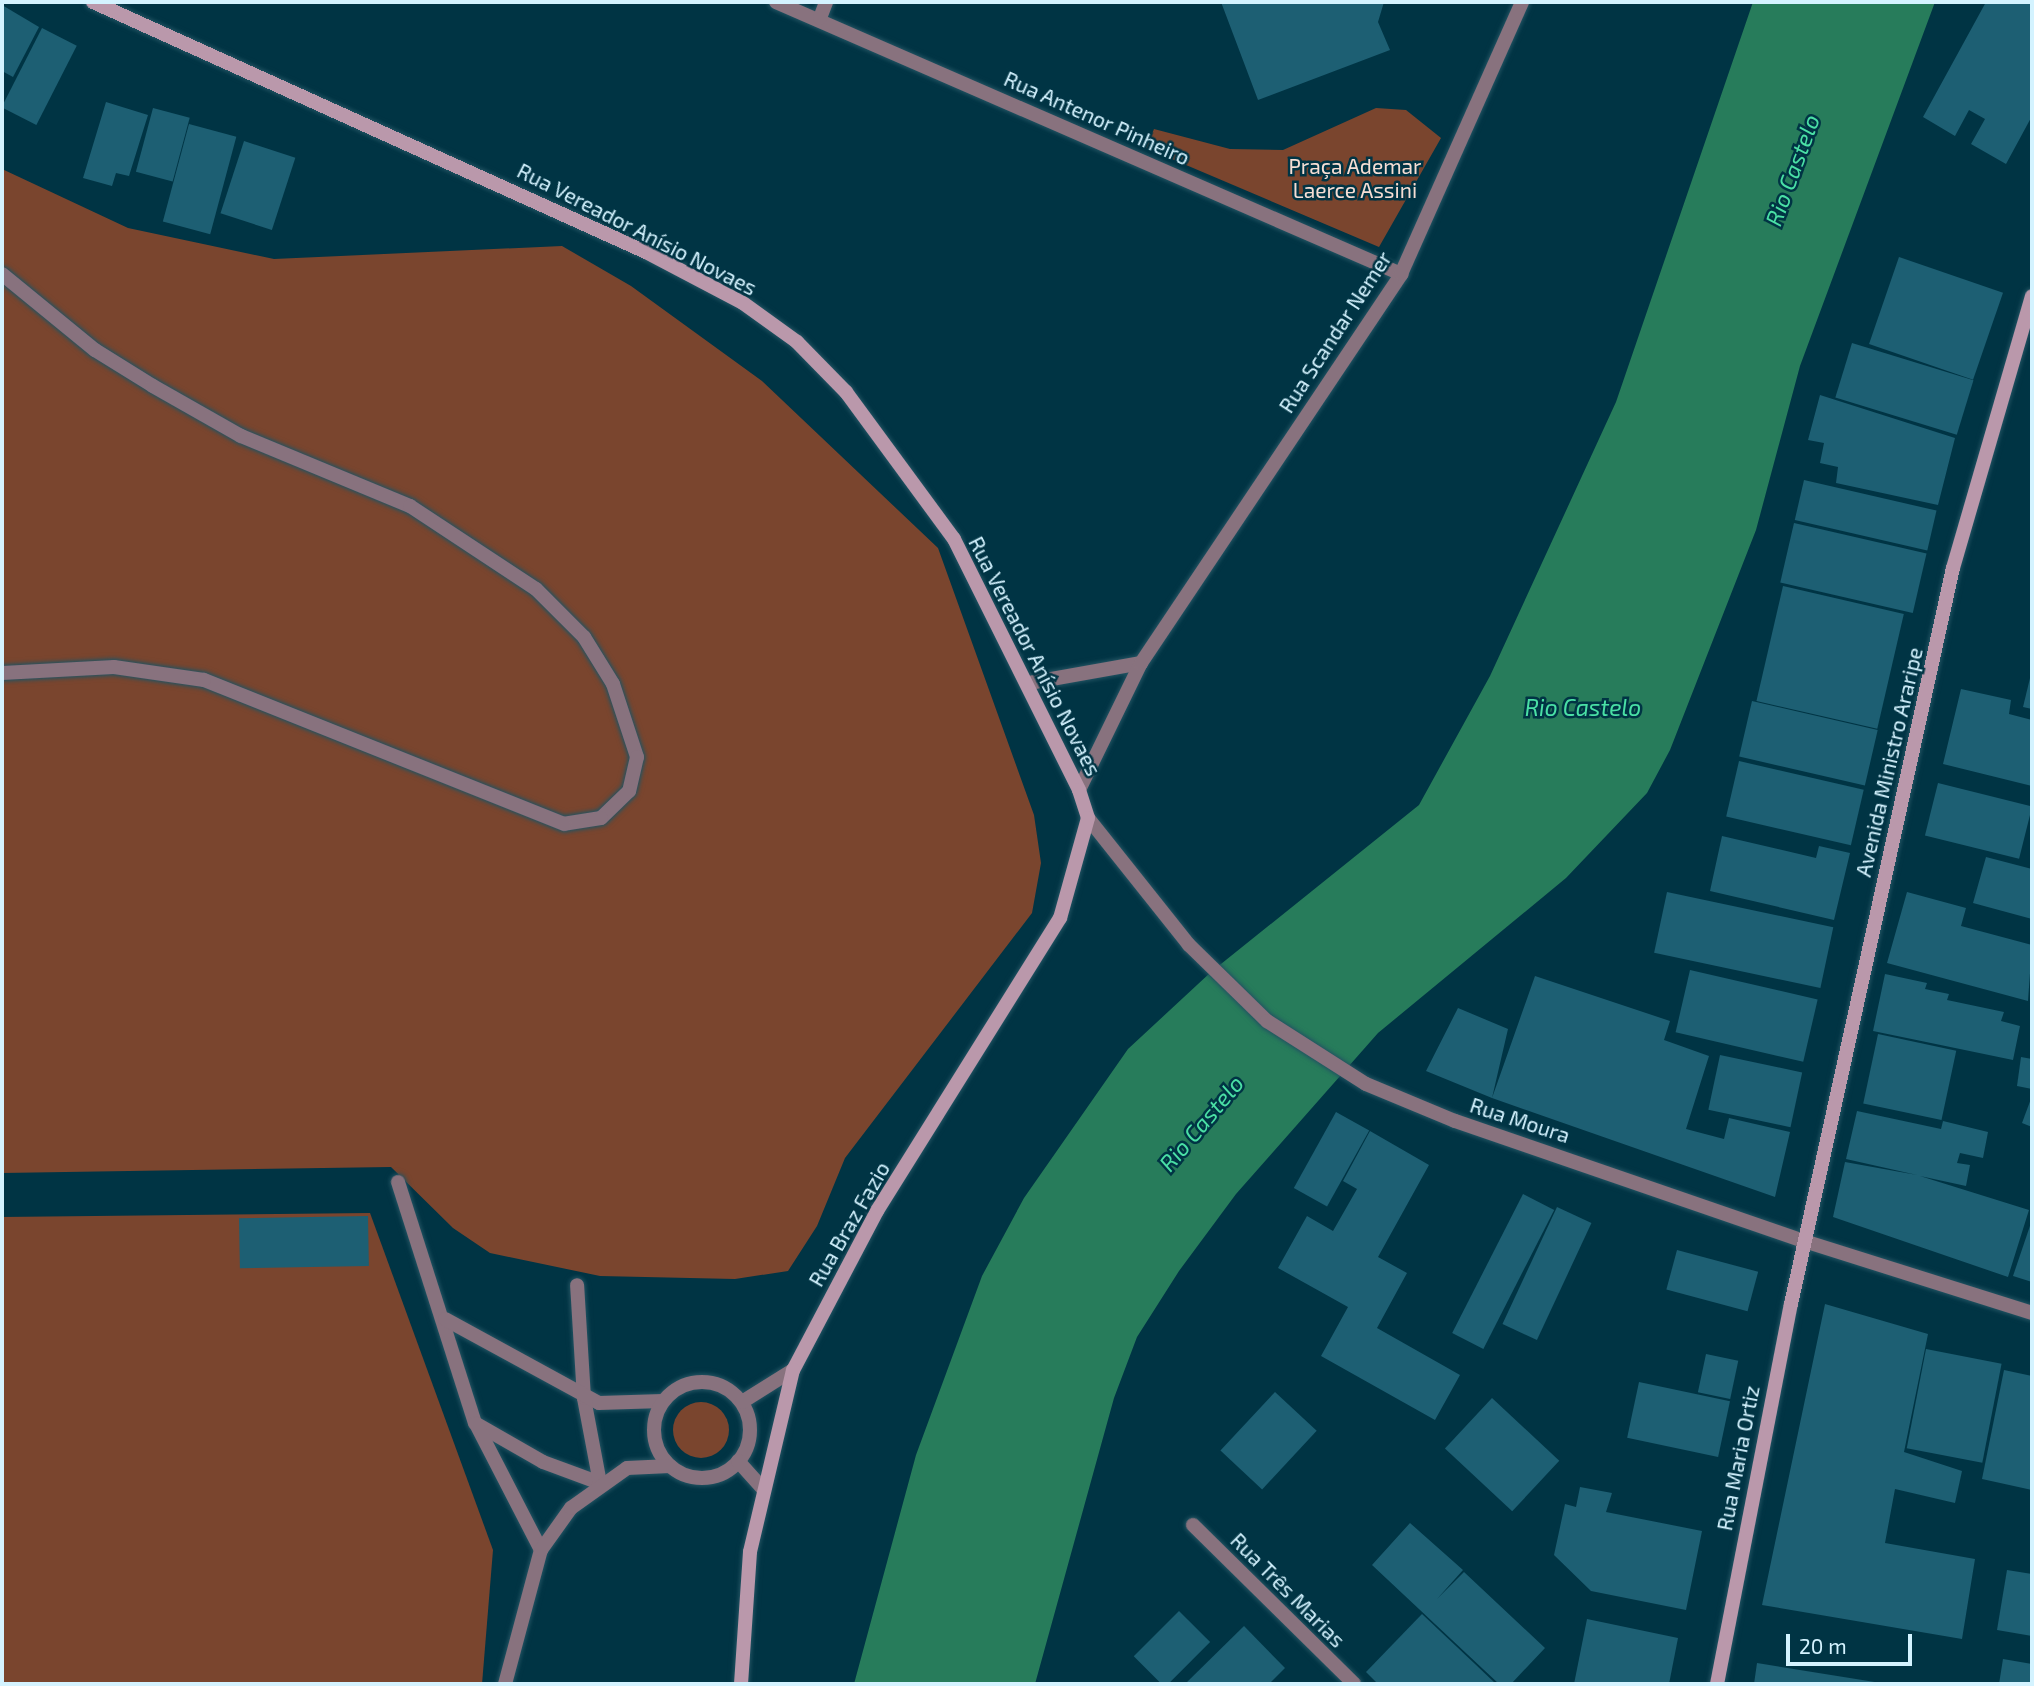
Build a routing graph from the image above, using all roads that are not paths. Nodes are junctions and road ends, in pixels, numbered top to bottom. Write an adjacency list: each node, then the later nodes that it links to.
1 (776, 2): 5 (street, Rua Antenor Pinheiro)
2 (826, 2): 5 (street)
3 (1522, 2): 7 (street, Rua Scandar Nemer)
4 (99, 3): 11 (main road, Rua Vereador Anísio Novaes)
5 (820, 18): 7 (street, Rua Antenor Pinheiro)
6 (2, 274): 10 (street)
7 (1401, 274): 9 (street, Rua Scandar Nemer)
8 (2032, 296): 15 (main road, Avenida Ministro Araripe)
9 (1141, 663): 11 (street); 12 (street, Rua Scandar Nemer)
10 (2, 674)
11 (1029, 683): 12 (main road, Rua Vereador Anísio Novaes)
12 (1079, 790): 13 (main road, Rua Vereador Anísio Novaes)
13 (1088, 818): 15 (street, Rua Moura); 19 (main road, Rua Braz Fazio)
14 (398, 1182): 18 (street)
15 (1804, 1241): 17 (street, Rua Moura); 33 (main road, Rua Maria Ortiz)
16 (577, 1285): 20 (street)
17 (2032, 1313)
18 (445, 1319): 20 (street); 23 (street)
19 (793, 1370): 22 (street); 27 (main road, Rua Braz Fazio)
20 (584, 1398): 21 (street); 26 (street)
21 (663, 1401): 22 (street); 25 (street)
22 (742, 1402): 24 (street)
23 (475, 1423): 26 (street); 29 (street)
24 (738, 1461): 25 (street); 27 (street)
25 (670, 1466): 26 (street)
26 (600, 1483): 29 (street)
27 (763, 1489): 31 (main road, Rua Braz Fazio)
28 (1193, 1525): 32 (street, Rua Três Marias)
29 (541, 1550): 30 (street)
30 (505, 1684)
31 (741, 1684)
32 (1354, 1684)
33 (1717, 1684)

